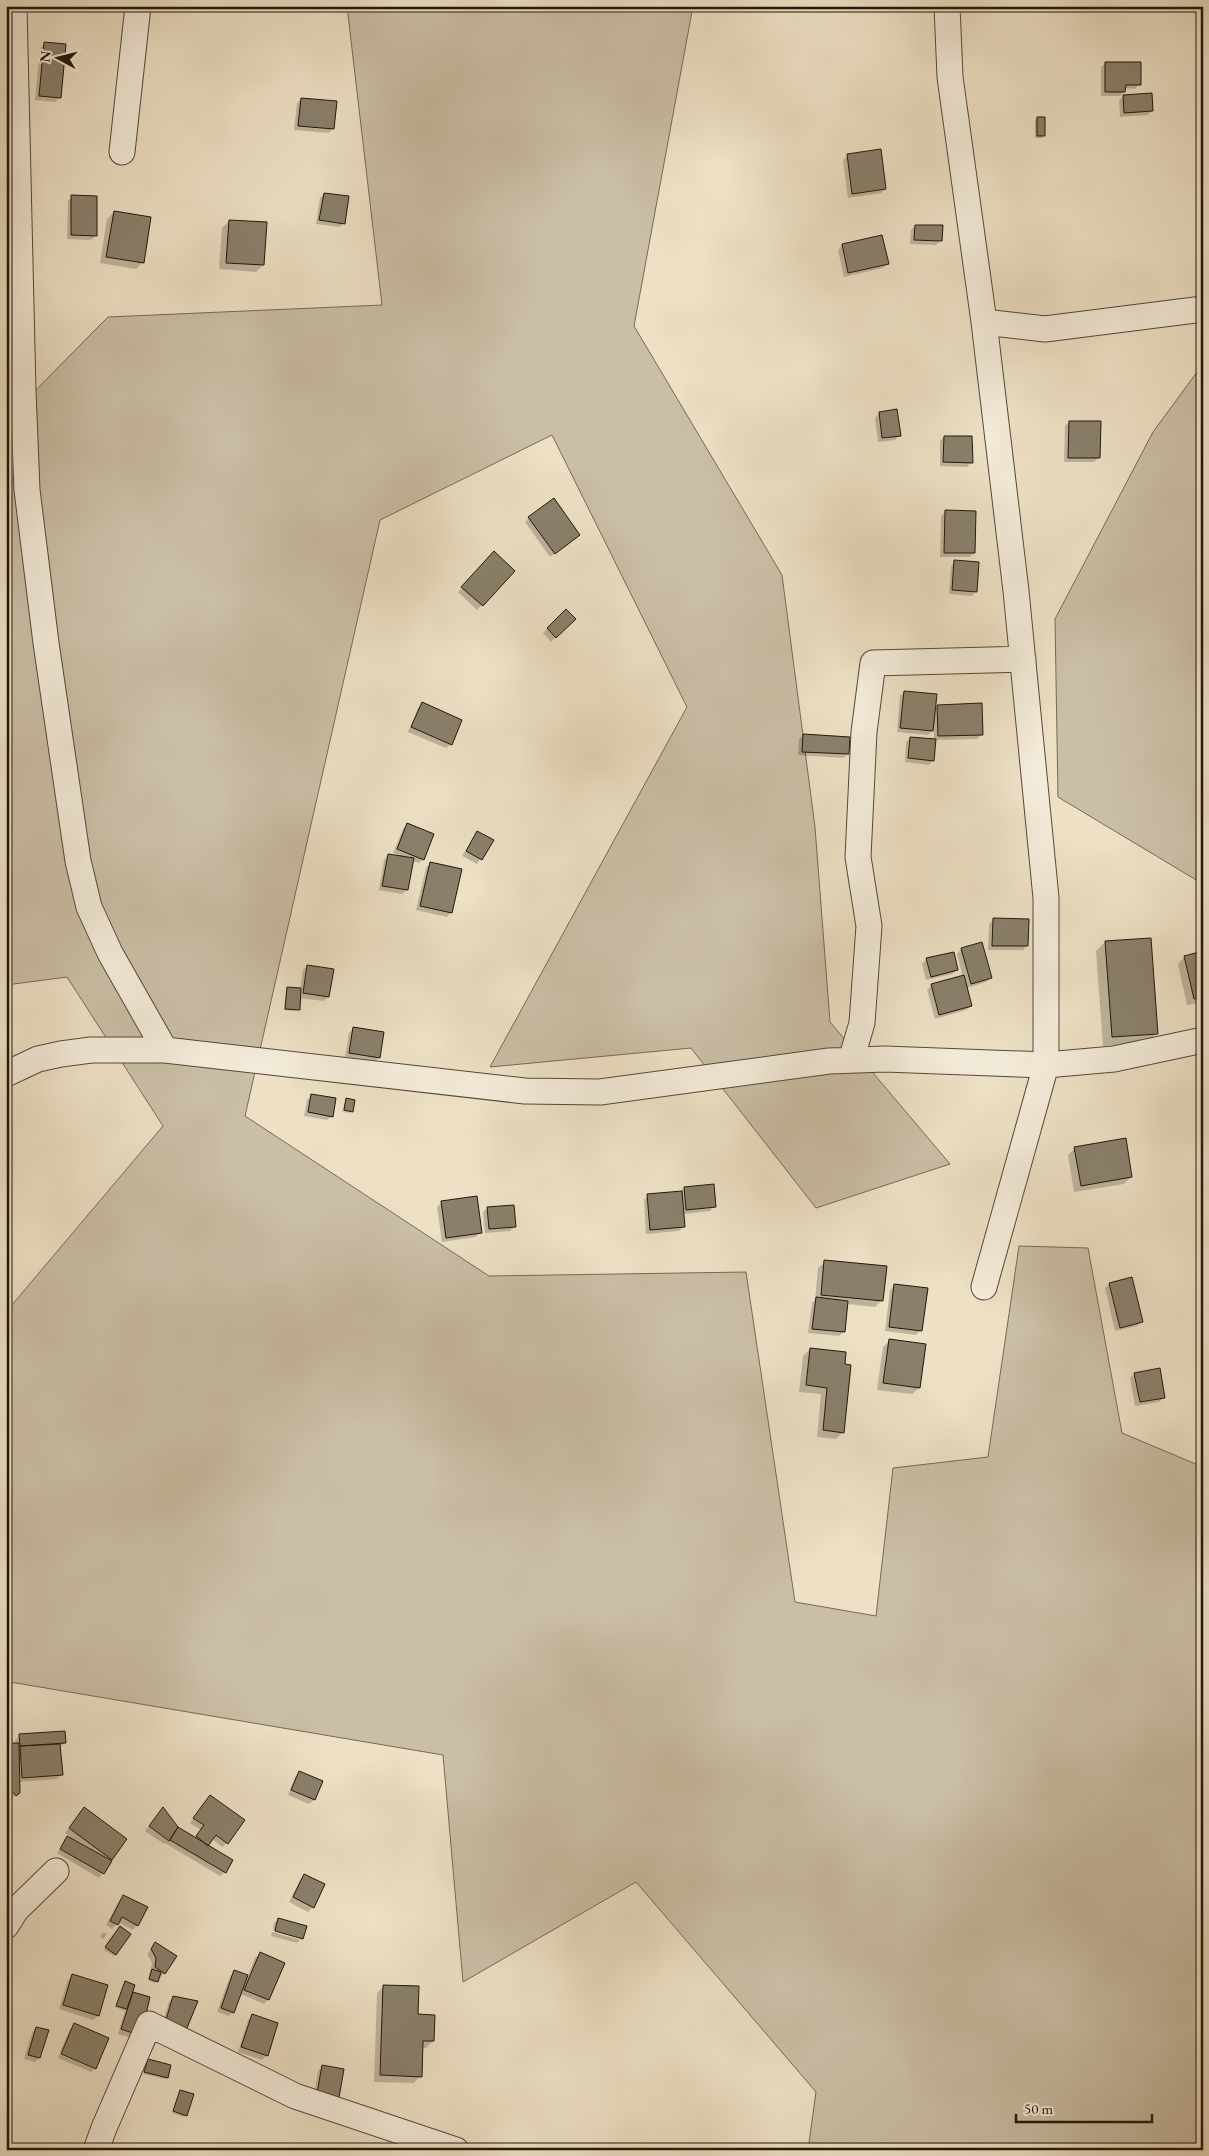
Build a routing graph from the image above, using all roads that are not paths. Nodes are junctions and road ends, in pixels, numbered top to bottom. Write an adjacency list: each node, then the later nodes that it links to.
1 (14, 6): 9 (street)
2 (138, 6): 4 (street)
3 (947, 6): 6 (street)
4 (122, 152)
5 (1203, 309): 6 (street)
6 (984, 322): 7 (street)
7 (1022, 659): 10 (street); 11 (street)
8 (1203, 1040): 11 (street)
9 (165, 1050): 10 (street); 12 (street)
10 (851, 1060): 11 (street)
11 (1046, 1065): 13 (street)
12 (6, 1074)
13 (984, 1287)
14 (56, 1871): 15 (street)
15 (6, 1926)
16 (96, 2150): 17 (street)
17 (456, 2150)

